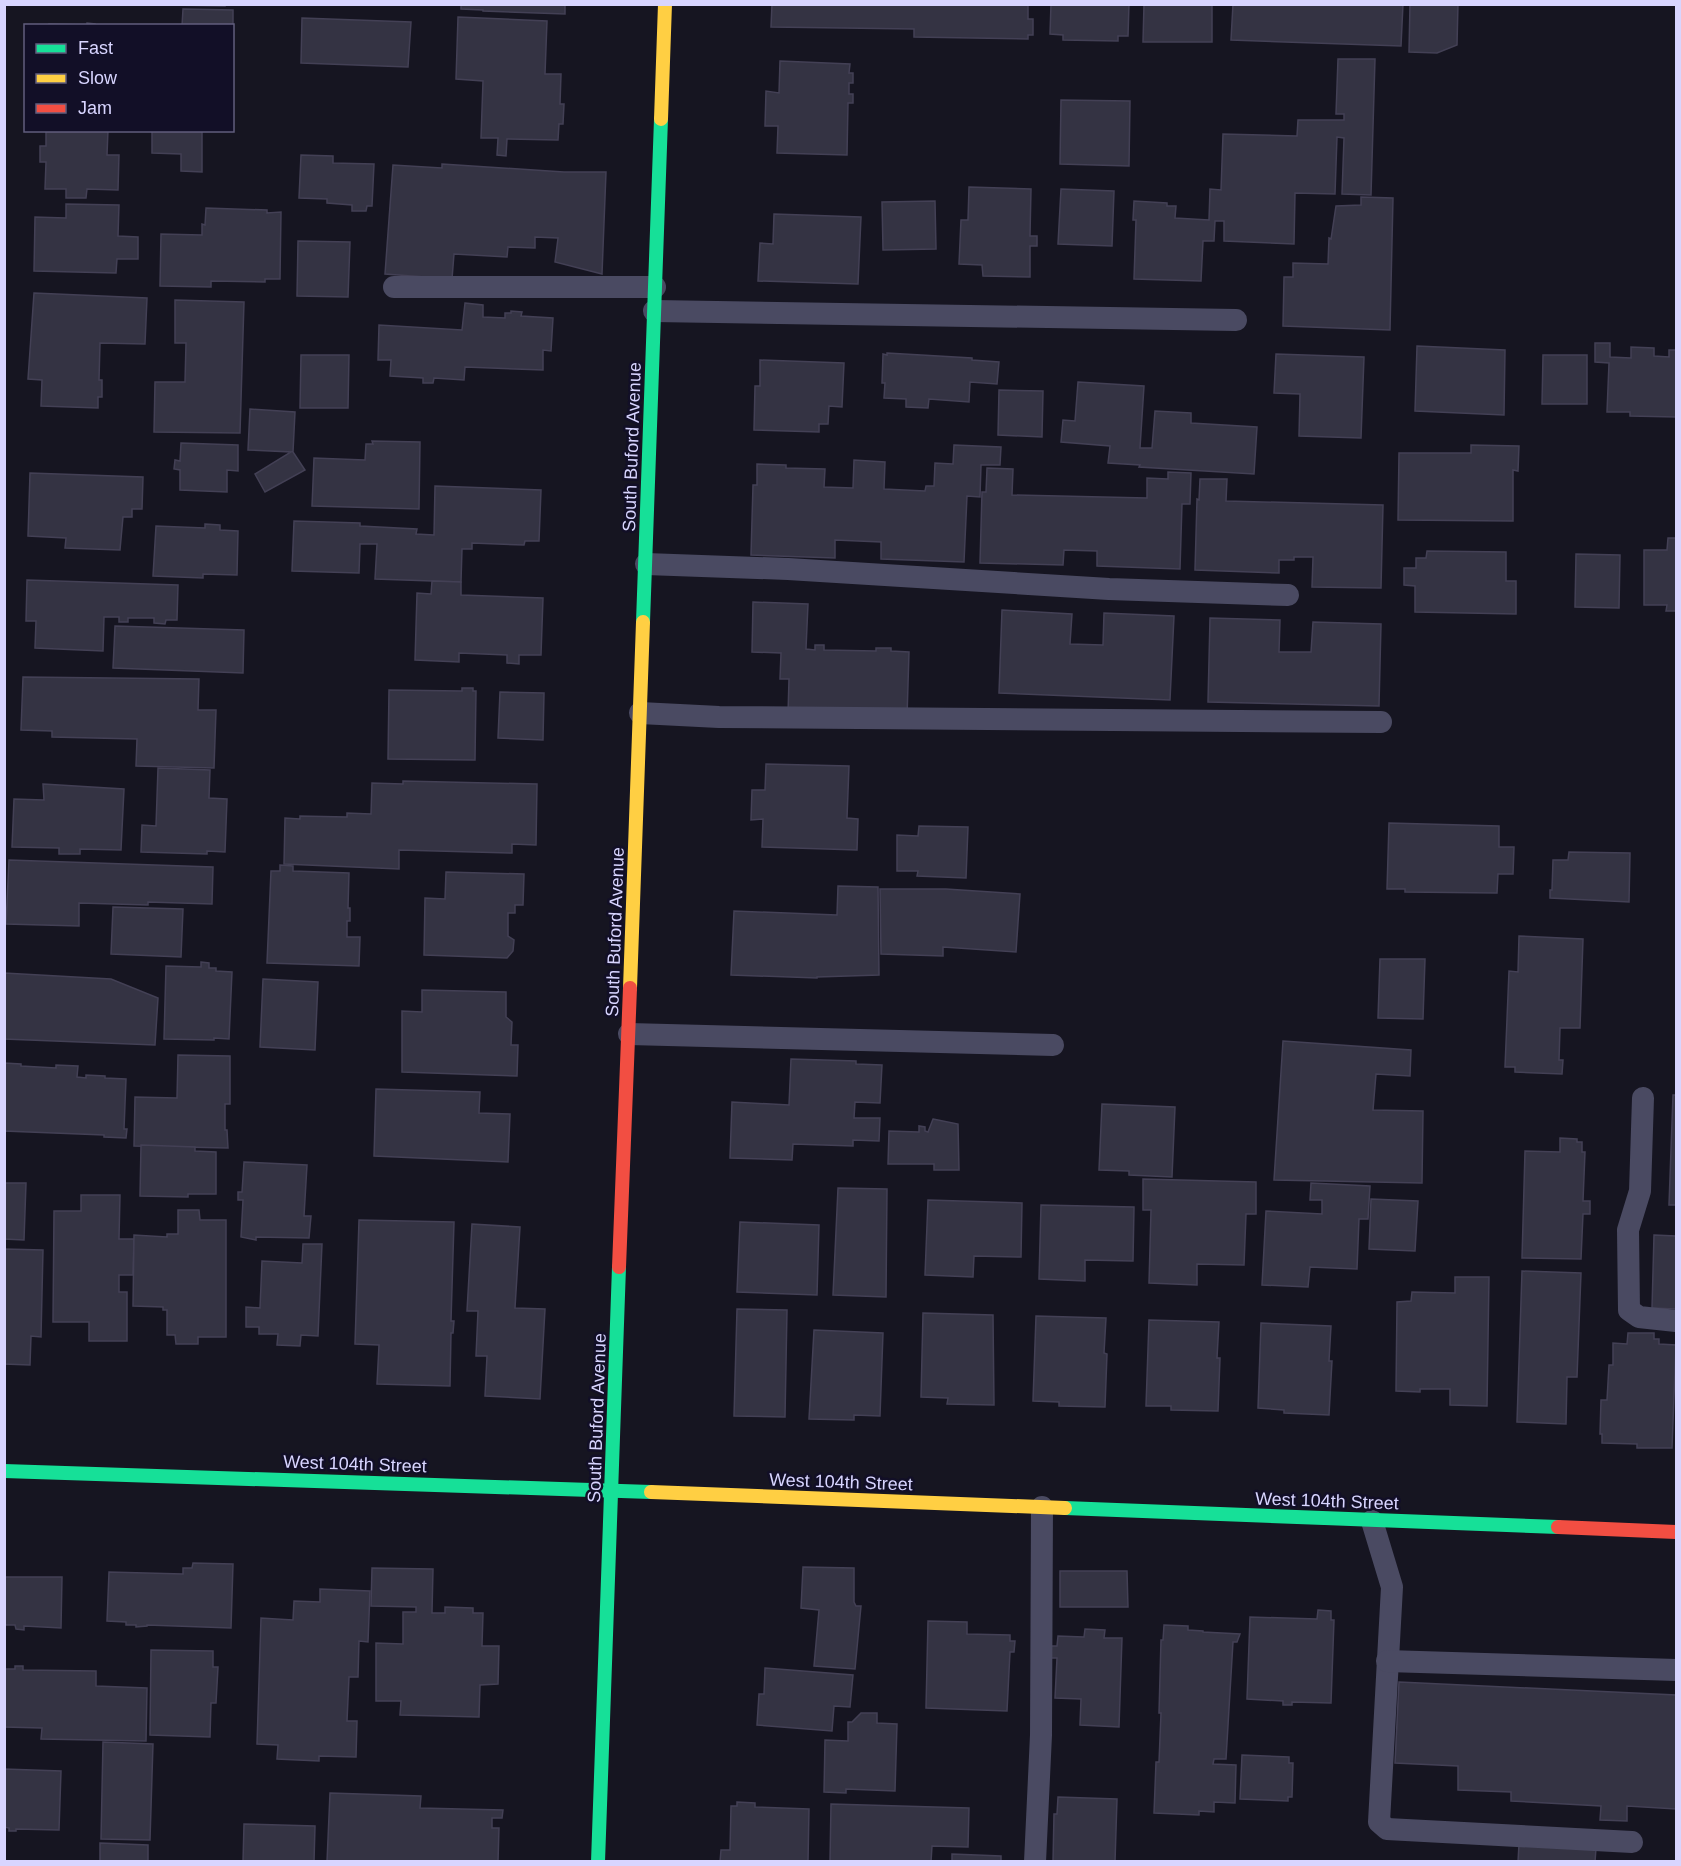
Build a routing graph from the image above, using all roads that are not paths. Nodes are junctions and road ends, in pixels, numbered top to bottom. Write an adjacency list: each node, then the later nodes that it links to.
1 (665, 4): 3 (street, South Buford Avenue)
2 (394, 287): 3 (lane)
3 (655, 287): 4 (street, South Buford Avenue)
4 (654, 311): 5 (lane); 6 (street, South Buford Avenue)
5 (1236, 320)
6 (646, 564): 7 (lane); 8 (street, South Buford Avenue)
7 (1288, 595)
8 (640, 713): 9 (lane); 10 (street, South Buford Avenue)
9 (1380, 722)
10 (629, 1034): 11 (lane); 15 (street, South Buford Avenue)
11 (1053, 1045)
12 (1643, 1098): 13 (lane)
13 (1677, 1321)
14 (4, 1471): 15 (street, West 104th Street)
15 (613, 1491): 16 (street, West 104th Street); 22 (street, South Buford Avenue)
16 (1042, 1507): 17 (street, West 104th Street); 23 (lane)
17 (1372, 1521): 18 (street, West 104th Street); 19 (lane)
18 (1677, 1532)
19 (1387, 1661): 20 (lane); 21 (lane)
20 (1677, 1670)
21 (1632, 1842)
22 (598, 1862)
23 (1035, 1862)

